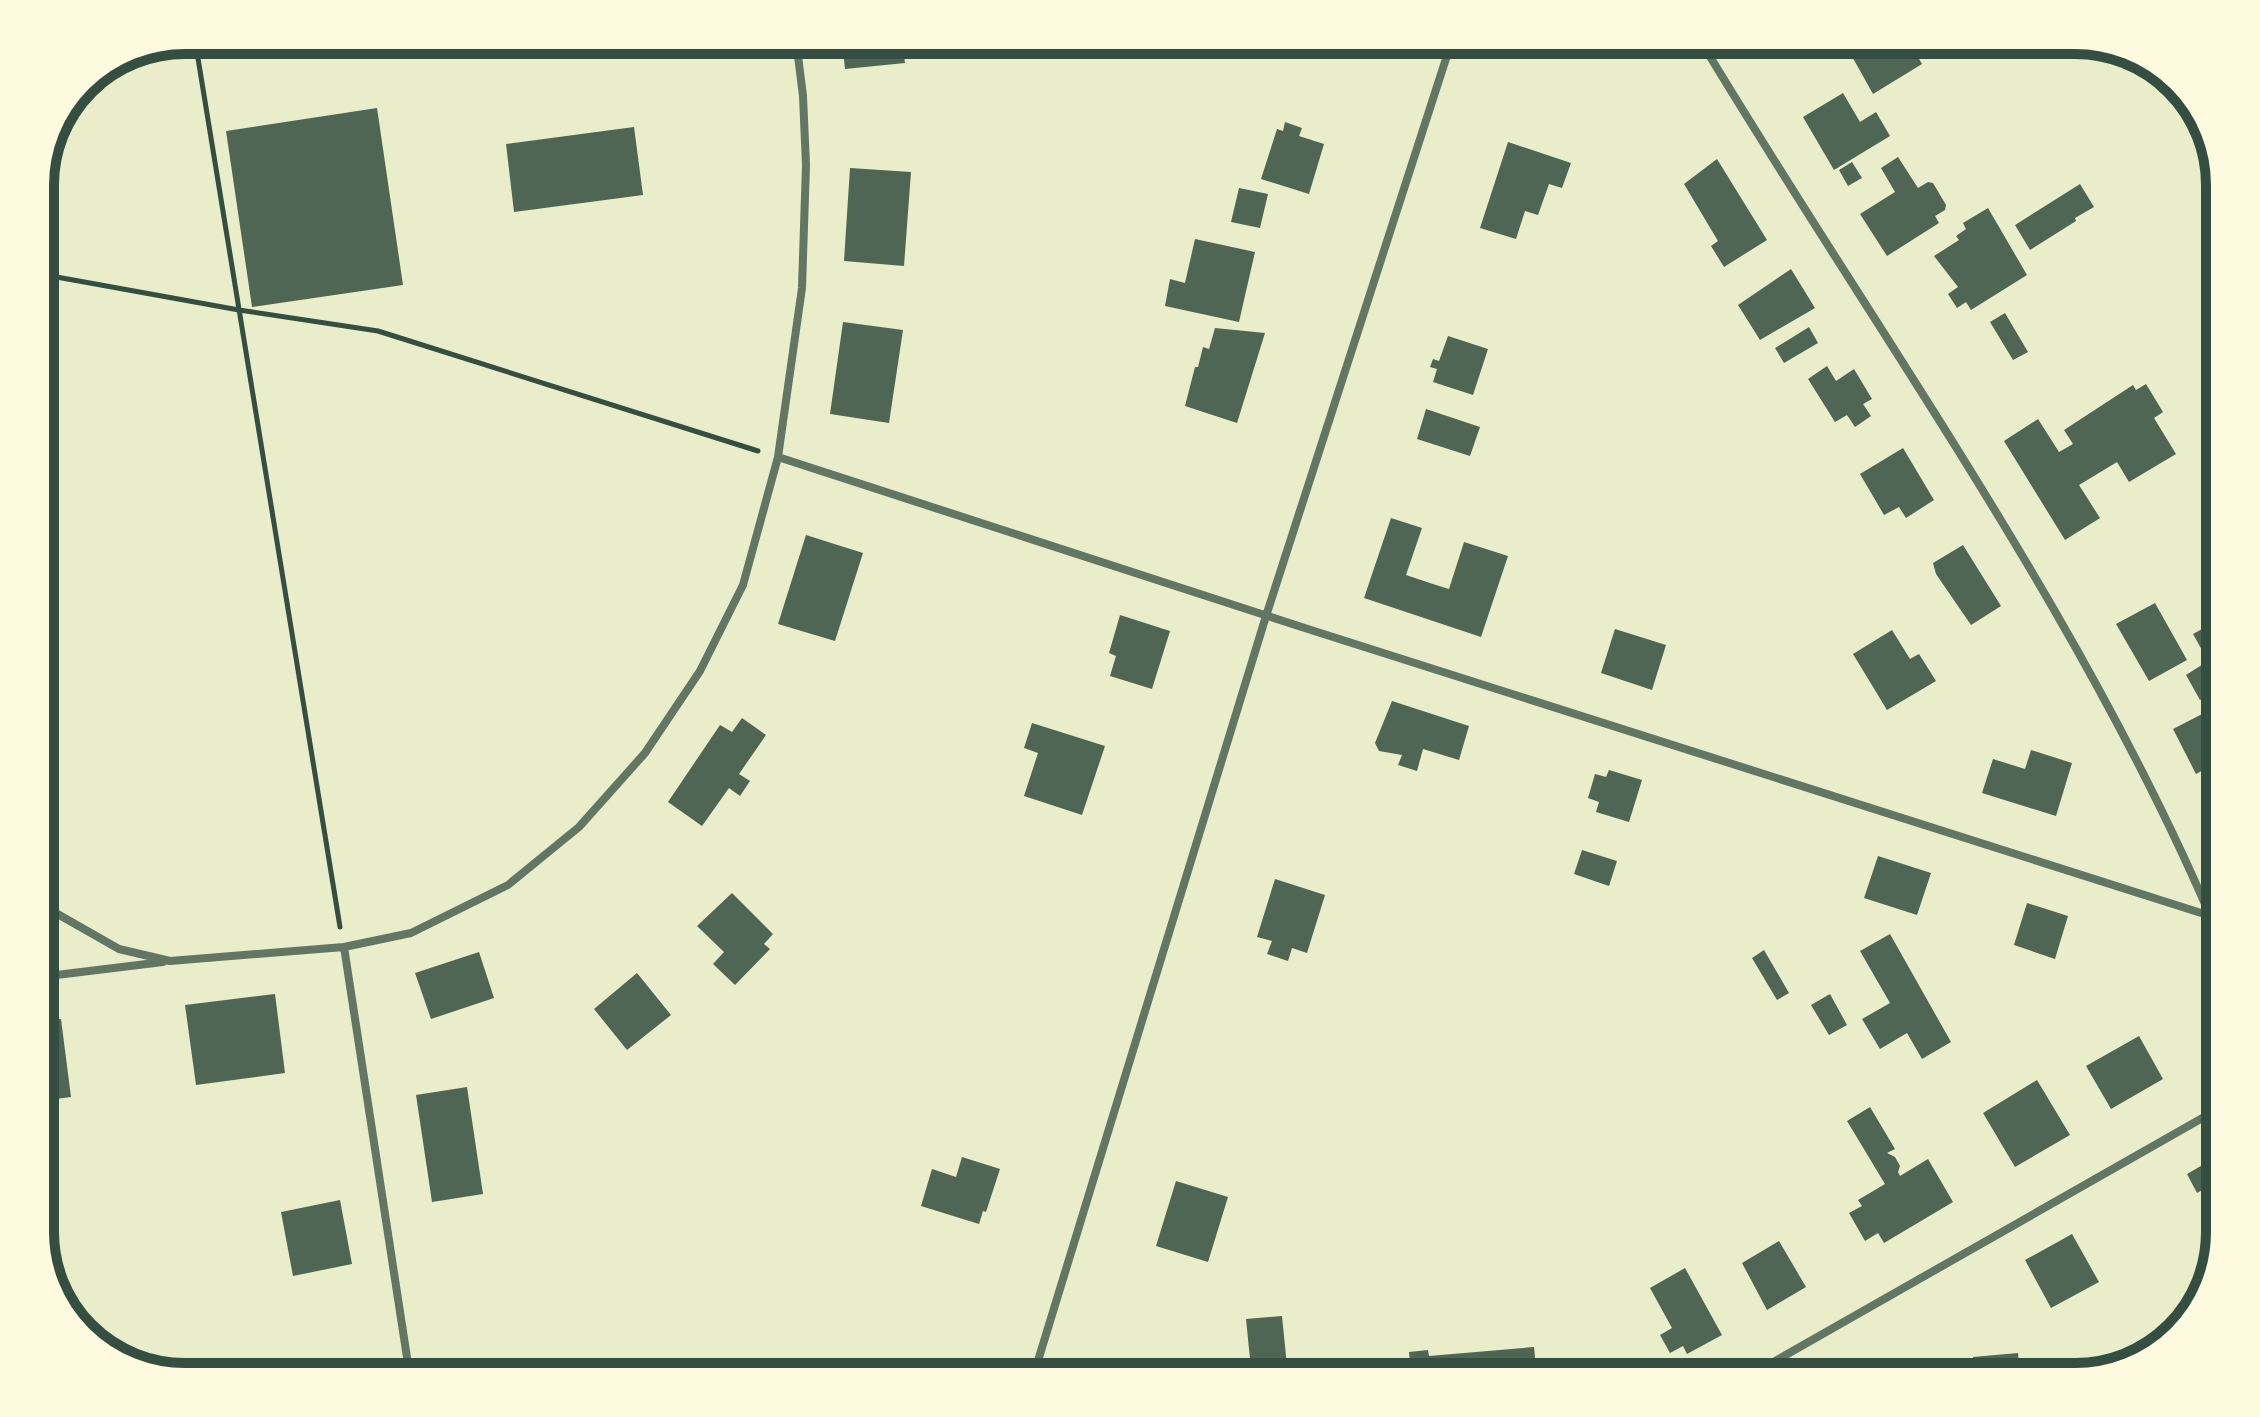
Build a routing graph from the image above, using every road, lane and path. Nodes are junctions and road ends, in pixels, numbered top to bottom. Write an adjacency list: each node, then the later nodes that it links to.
1 (197, 54): 6 (path)
2 (798, 54): 7 (street)
3 (1447, 54): 8 (street)
4 (1708, 54): 9 (street)
5 (54, 277): 6 (path)
6 (239, 310): 7 (path); 12 (path)
7 (778, 457): 8 (street); 12 (street)
8 (1266, 616): 11 (street); 17 (street)
9 (2206, 906)
10 (54, 912): 13 (street)
11 (2206, 914)
12 (344, 947): 13 (street); 16 (street)
13 (170, 961): 14 (street)
14 (54, 975)
15 (2206, 1116): 18 (street)
16 (408, 1363)
17 (1037, 1363)
18 (1772, 1363)

